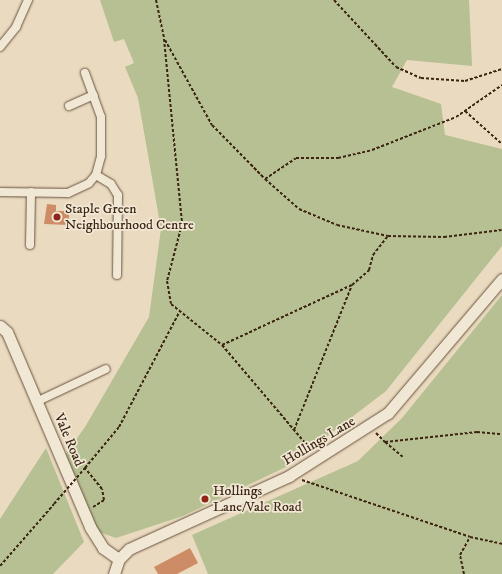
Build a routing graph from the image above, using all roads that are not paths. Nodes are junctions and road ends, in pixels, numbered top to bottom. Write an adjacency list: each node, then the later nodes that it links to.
1 (28, 0): 2 (street)
2 (0, 47)
3 (86, 73): 4 (street)
4 (94, 95): 5 (street); 6 (street)
5 (69, 106)
6 (96, 175): 8 (street); 10 (street)
7 (0, 192): 8 (street)
8 (31, 192): 9 (street)
9 (30, 245)
10 (117, 275)
11 (502, 279): 15 (street, Hollings Lane)
12 (0, 326): 14 (street, Vale Road)
13 (106, 369): 14 (street)
14 (36, 402): 15 (street, Vale Road)
15 (119, 559): 16 (street)
16 (114, 574)

